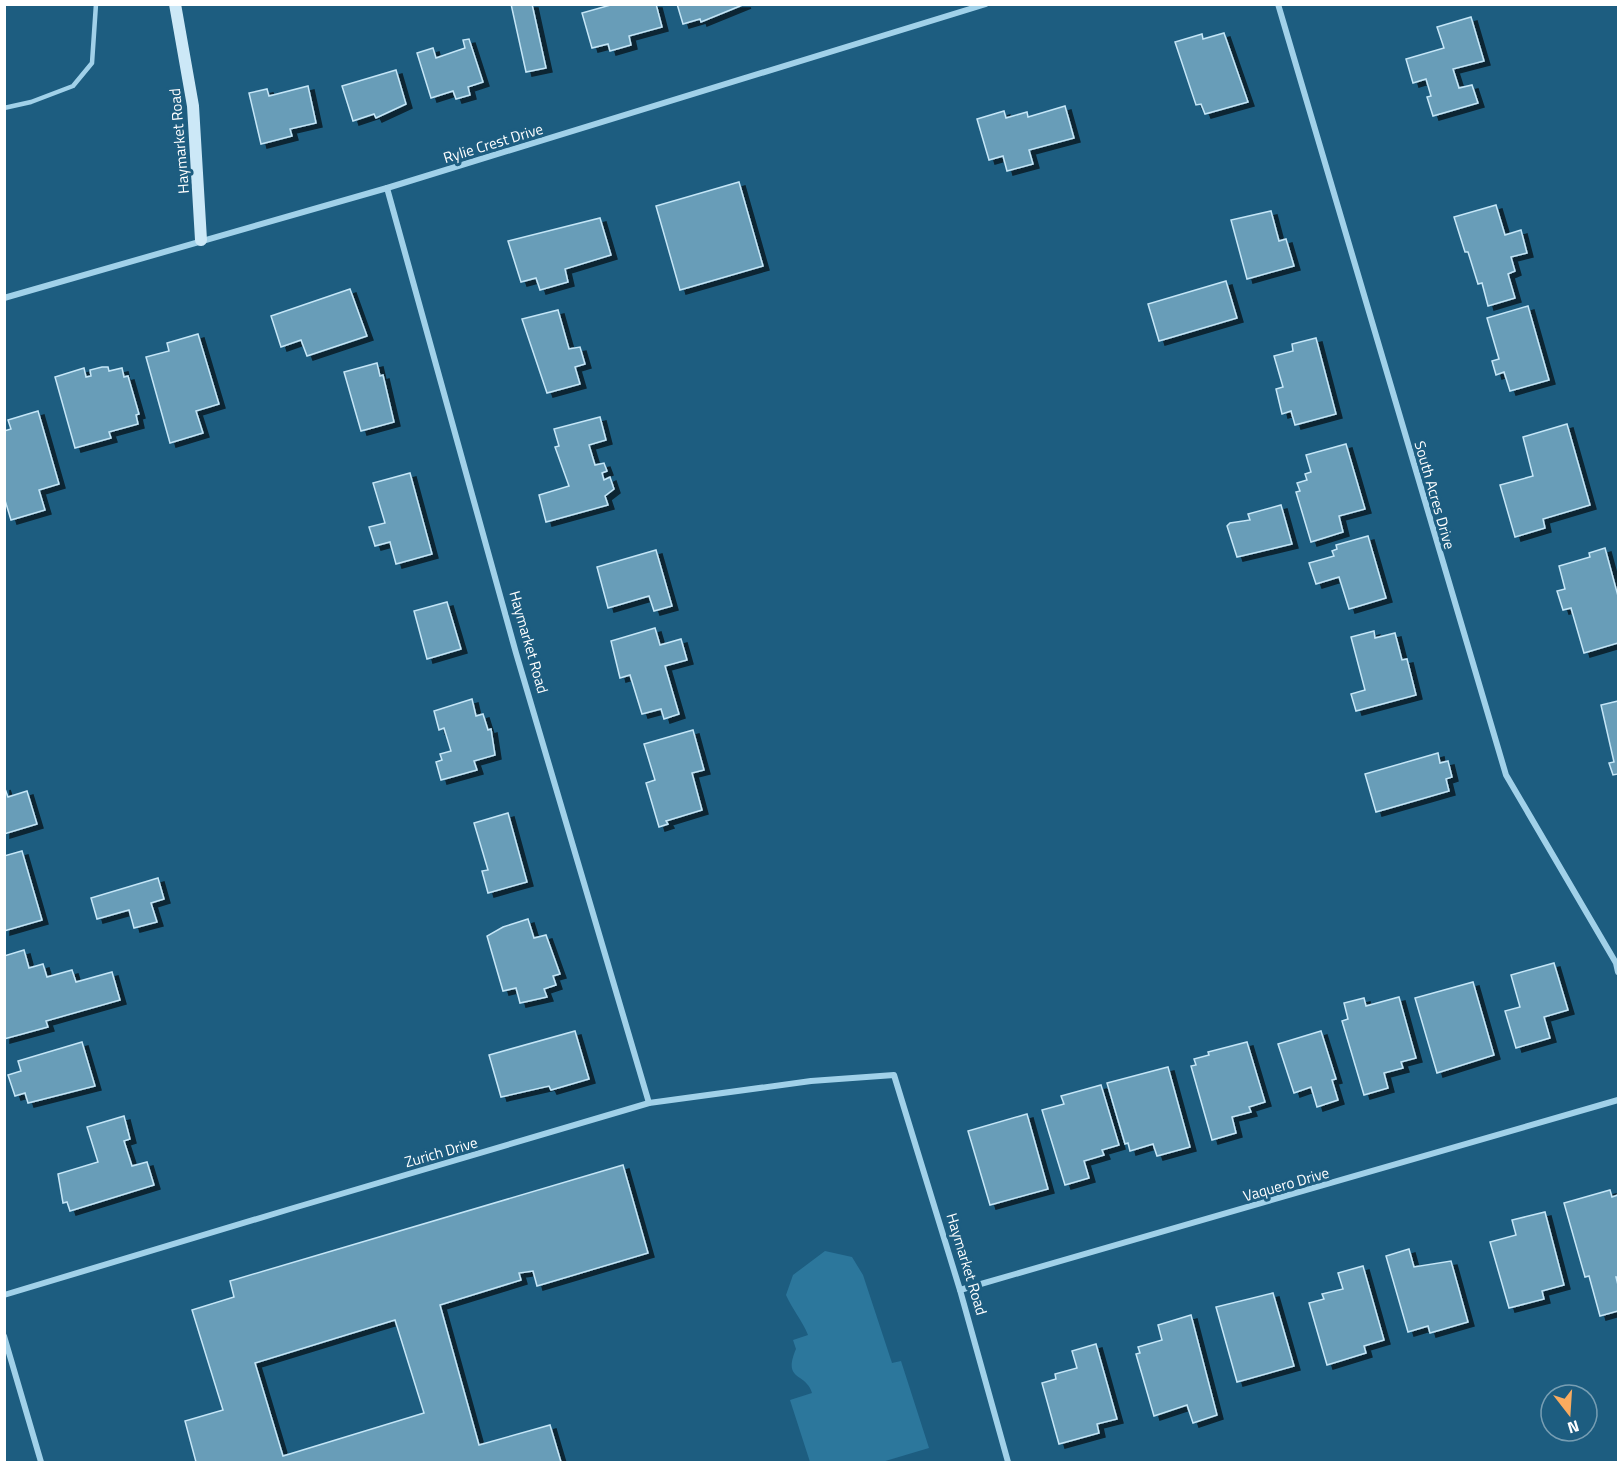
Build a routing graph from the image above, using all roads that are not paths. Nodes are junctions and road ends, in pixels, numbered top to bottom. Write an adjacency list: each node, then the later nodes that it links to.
1 (96, 4): 5 (lane)
2 (175, 4): 7 (street, Haymarket Road)
3 (986, 4): 6 (street, Rylie Crest Drive)
4 (1278, 4): 9 (street, South Acres Drive)
5 (4, 108)
6 (387, 188): 7 (street, Rylie Crest Drive); 12 (street, Haymarket Road)
7 (201, 240): 8 (street, Rylie Crest Drive)
8 (4, 298)
9 (1618, 972)
10 (894, 1075): 12 (street, Zurich Drive); 13 (street, Haymarket Road)
11 (1618, 1100): 13 (street, Vaquero Drive)
12 (650, 1103): 14 (street, Zurich Drive)
13 (960, 1290): 17 (street, Haymarket Road)
14 (4, 1295)
15 (4, 1336): 16 (street)
16 (41, 1462)
17 (1008, 1462)

